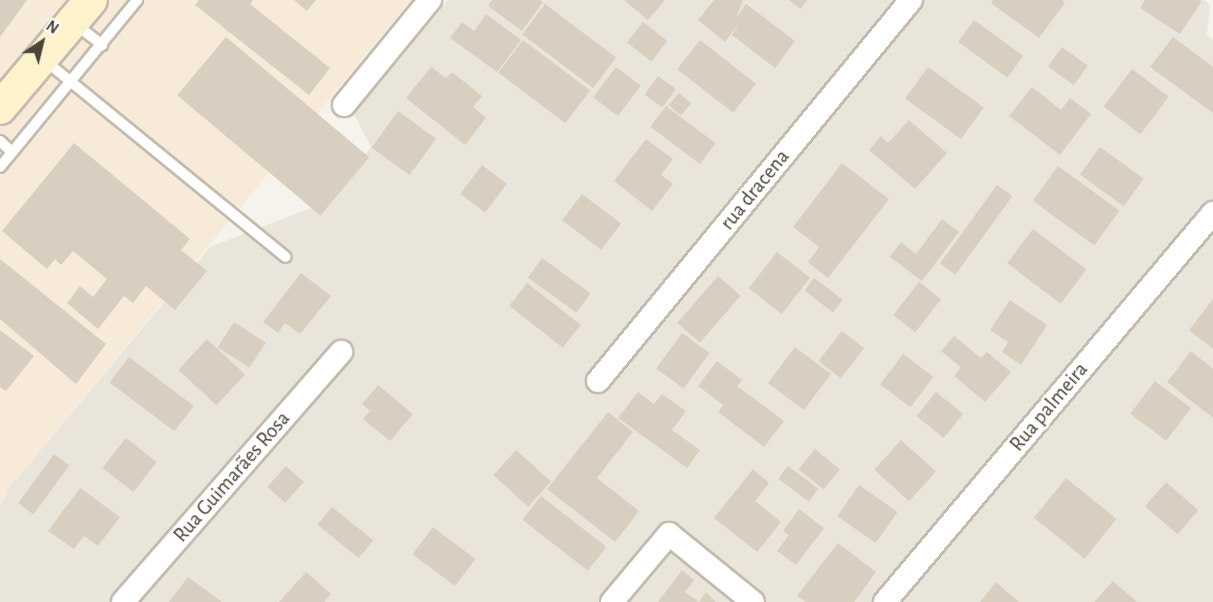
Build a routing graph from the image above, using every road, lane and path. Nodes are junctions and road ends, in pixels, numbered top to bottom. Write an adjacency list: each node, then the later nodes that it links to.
1 (137, 0): 5 (lane)
2 (430, 0): 8 (street)
3 (911, 0): 16 (street, rua dracena)
4 (82, 11): 5 (lane); 6 (street)
5 (102, 45): 7 (lane)
6 (42, 59): 7 (lane); 9 (street)
7 (72, 81): 11 (lane); 14 (lane)
8 (344, 105)
9 (0, 108)
10 (0, 141): 11 (lane)
11 (12, 152): 12 (lane)
12 (0, 167)
13 (1213, 213): 20 (street, Rua palmeira)
14 (286, 257)
15 (341, 352): 17 (street, Rua Guimarães Rosa)
16 (598, 381)
17 (123, 602)
18 (612, 602): 19 (street)
19 (753, 602)
20 (885, 602)

